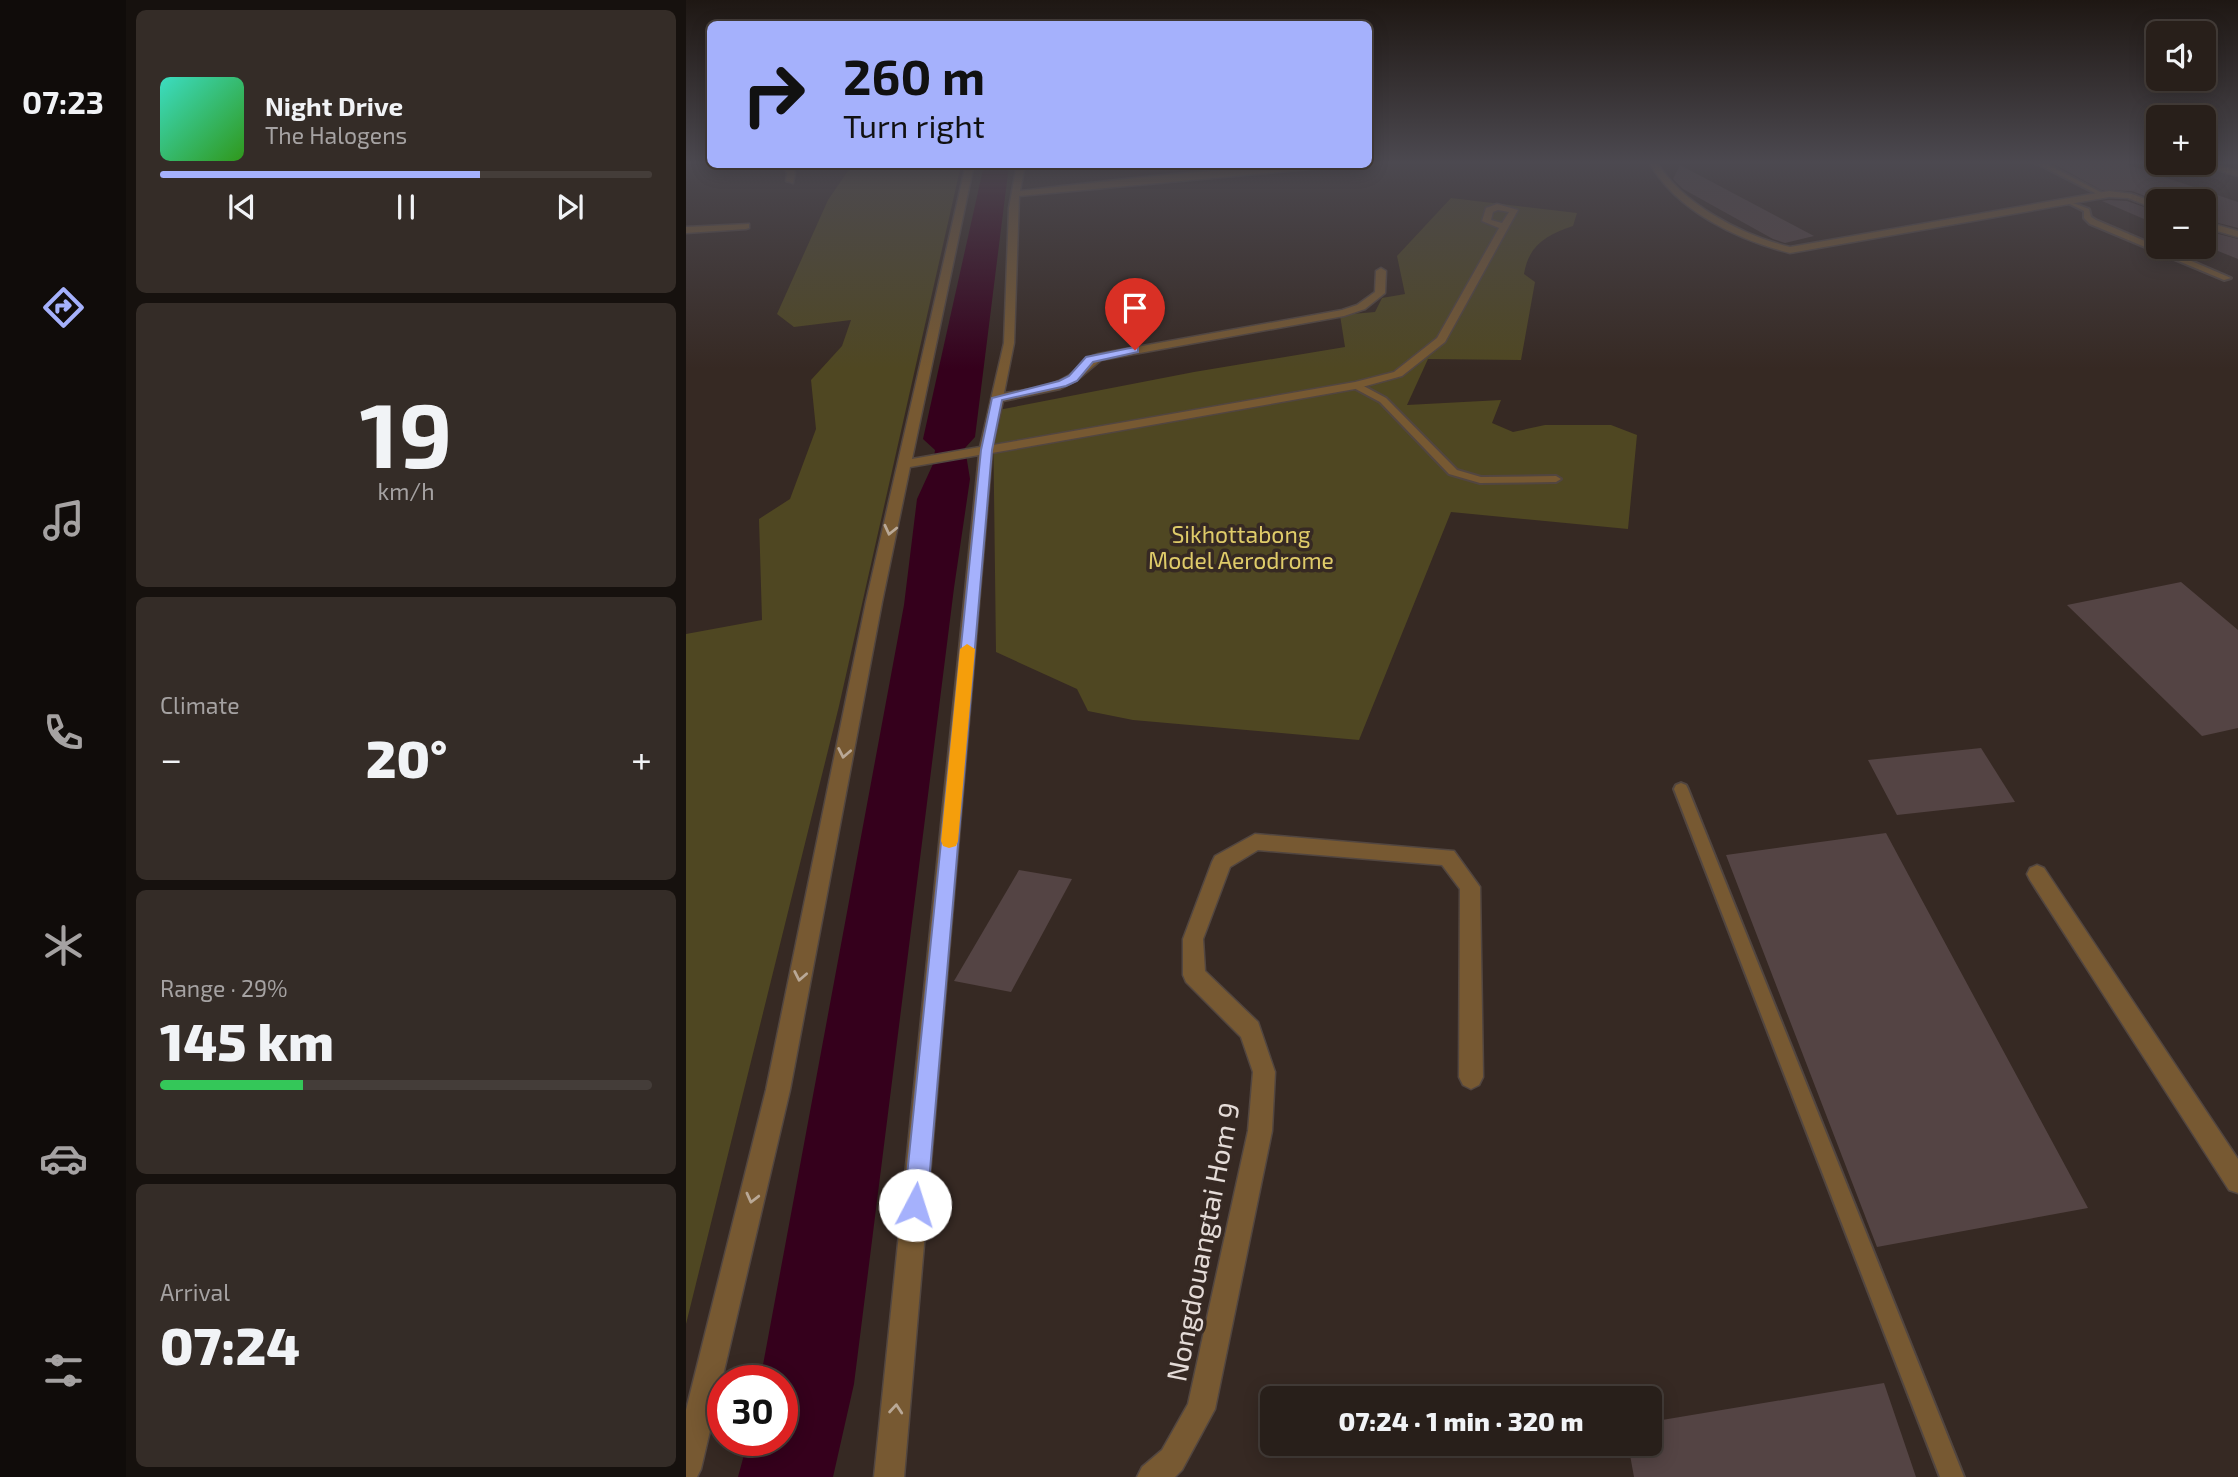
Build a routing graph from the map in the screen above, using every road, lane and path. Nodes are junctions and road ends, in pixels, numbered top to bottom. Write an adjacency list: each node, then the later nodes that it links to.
1 (958, 231): 12 (street)
2 (1014, 231): 10 (street)
3 (1503, 231): 9 (street)
4 (1741, 231): 5 (street)
5 (1901, 231)
6 (2114, 231): 8 (lane)
7 (1381, 271): 10 (street)
8 (2227, 278)
9 (1356, 385): 11 (street); 13 (lane)
10 (997, 398): 11 (street)
11 (977, 452): 12 (street); 19 (street, one-way to 11)
12 (915, 462): 18 (street, one-way to 18)
13 (1556, 479)
14 (1681, 789): 21 (lane)
15 (2037, 874): 17 (street)
16 (1471, 1077): 20 (street, Nongdouangtai Hom 9)
17 (2238, 1181)
18 (686, 1469)
19 (889, 1477)
20 (1152, 1477)
21 (1951, 1477)

